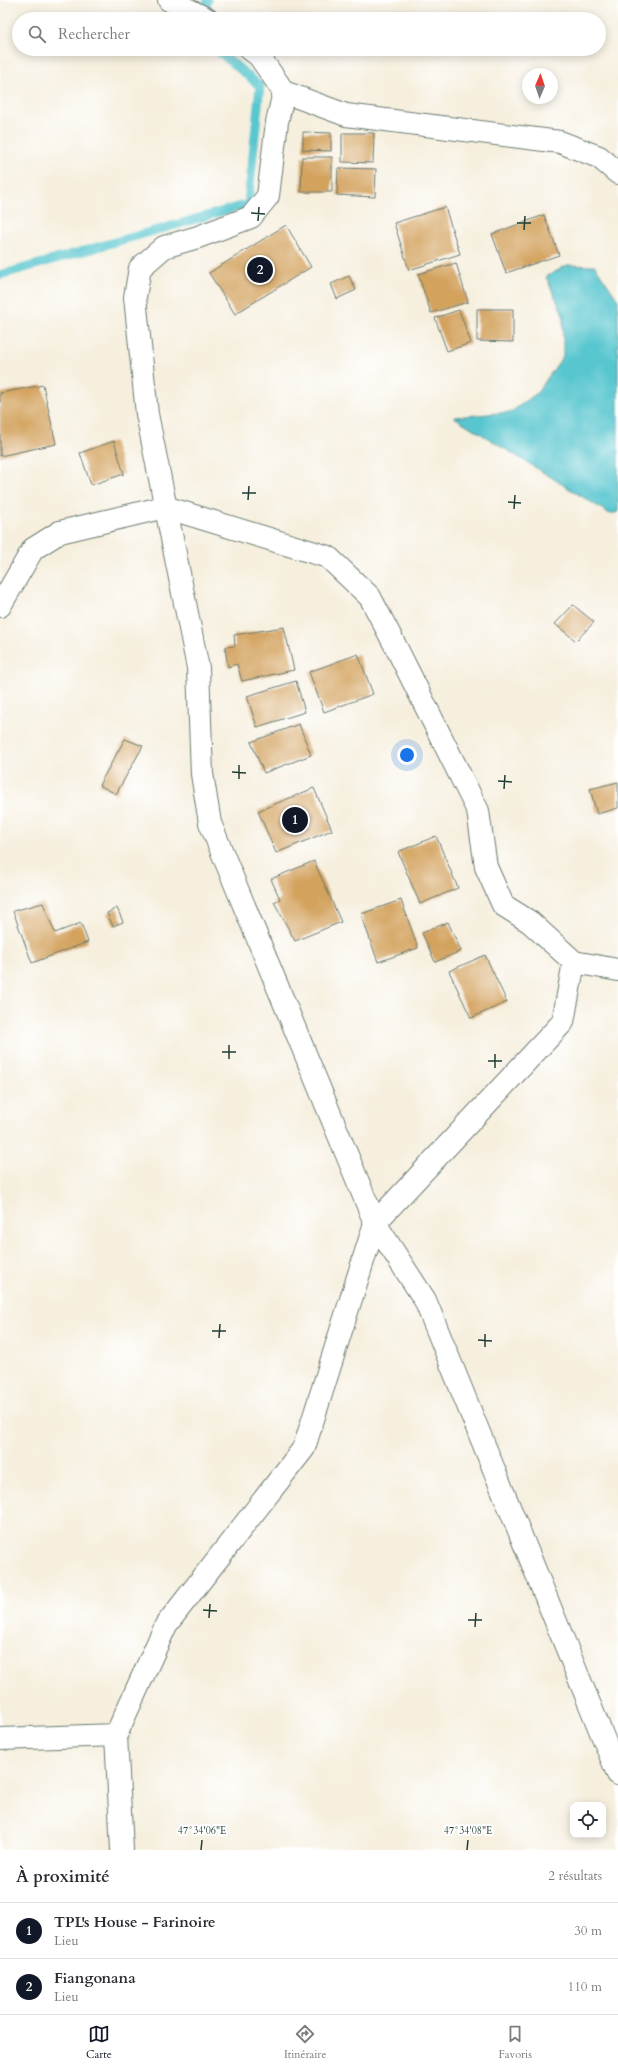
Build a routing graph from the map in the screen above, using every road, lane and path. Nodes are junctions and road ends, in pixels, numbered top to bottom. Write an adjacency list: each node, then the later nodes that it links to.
1 (176, 3): 2 (street)
2 (193, 12)
3 (259, 56): 4 (street)
4 (284, 92): 5 (street); 6 (street)
5 (618, 173)
6 (165, 507): 7 (street); 8 (street); 10 (street)
7 (0, 606)
8 (574, 962): 9 (street); 10 (street)
9 (618, 970)
10 (375, 1223): 11 (street); 13 (street)
11 (116, 1735): 12 (street); 14 (street)
12 (0, 1739)
13 (618, 1774)
14 (122, 1850)

